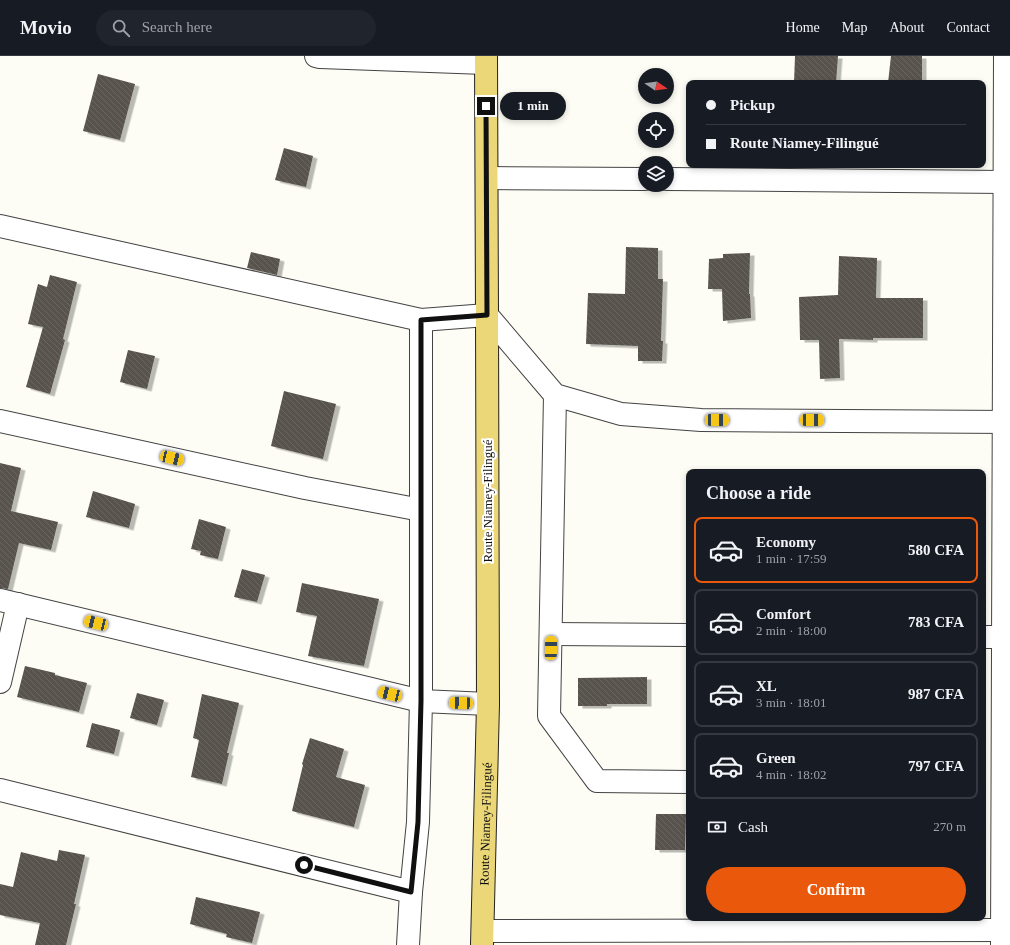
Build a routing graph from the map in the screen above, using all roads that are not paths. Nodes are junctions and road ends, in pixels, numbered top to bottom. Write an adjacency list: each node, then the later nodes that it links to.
1 (316, 56): 3 (street)
2 (1005, 56): 7 (street)
3 (486, 59): 4 (main road, Route Niamey-Filingué)
4 (487, 178): 5 (street); 9 (main road, Route Niamey-Filingué)
5 (638, 179)
6 (674, 179): 7 (street)
7 (1004, 182): 13 (street)
8 (0, 226): 10 (street)
9 (487, 315): 10 (street); 11 (street); 21 (main road, Route Niamey-Filingué)
10 (421, 320): 14 (street)
11 (555, 395): 13 (street); 16 (street)
12 (0, 420): 14 (street)
13 (1007, 422): 18 (street)
14 (421, 510): 20 (street)
15 (9, 602): 19 (street); 20 (street)
16 (551, 634): 17 (street); 22 (street)
17 (686, 635)
18 (999, 637): 23 (street)
19 (0, 682)
20 (421, 701): 21 (street); 26 (street)
21 (488, 704): 27 (main road, Route Niamey-Filingué)
22 (686, 782)
23 (993, 786): 25 (street)
24 (0, 790): 26 (street)
25 (1006, 856): 28 (street)
26 (411, 892): 29 (street)
27 (483, 938): 28 (street)
28 (1002, 938)
29 (408, 945)

